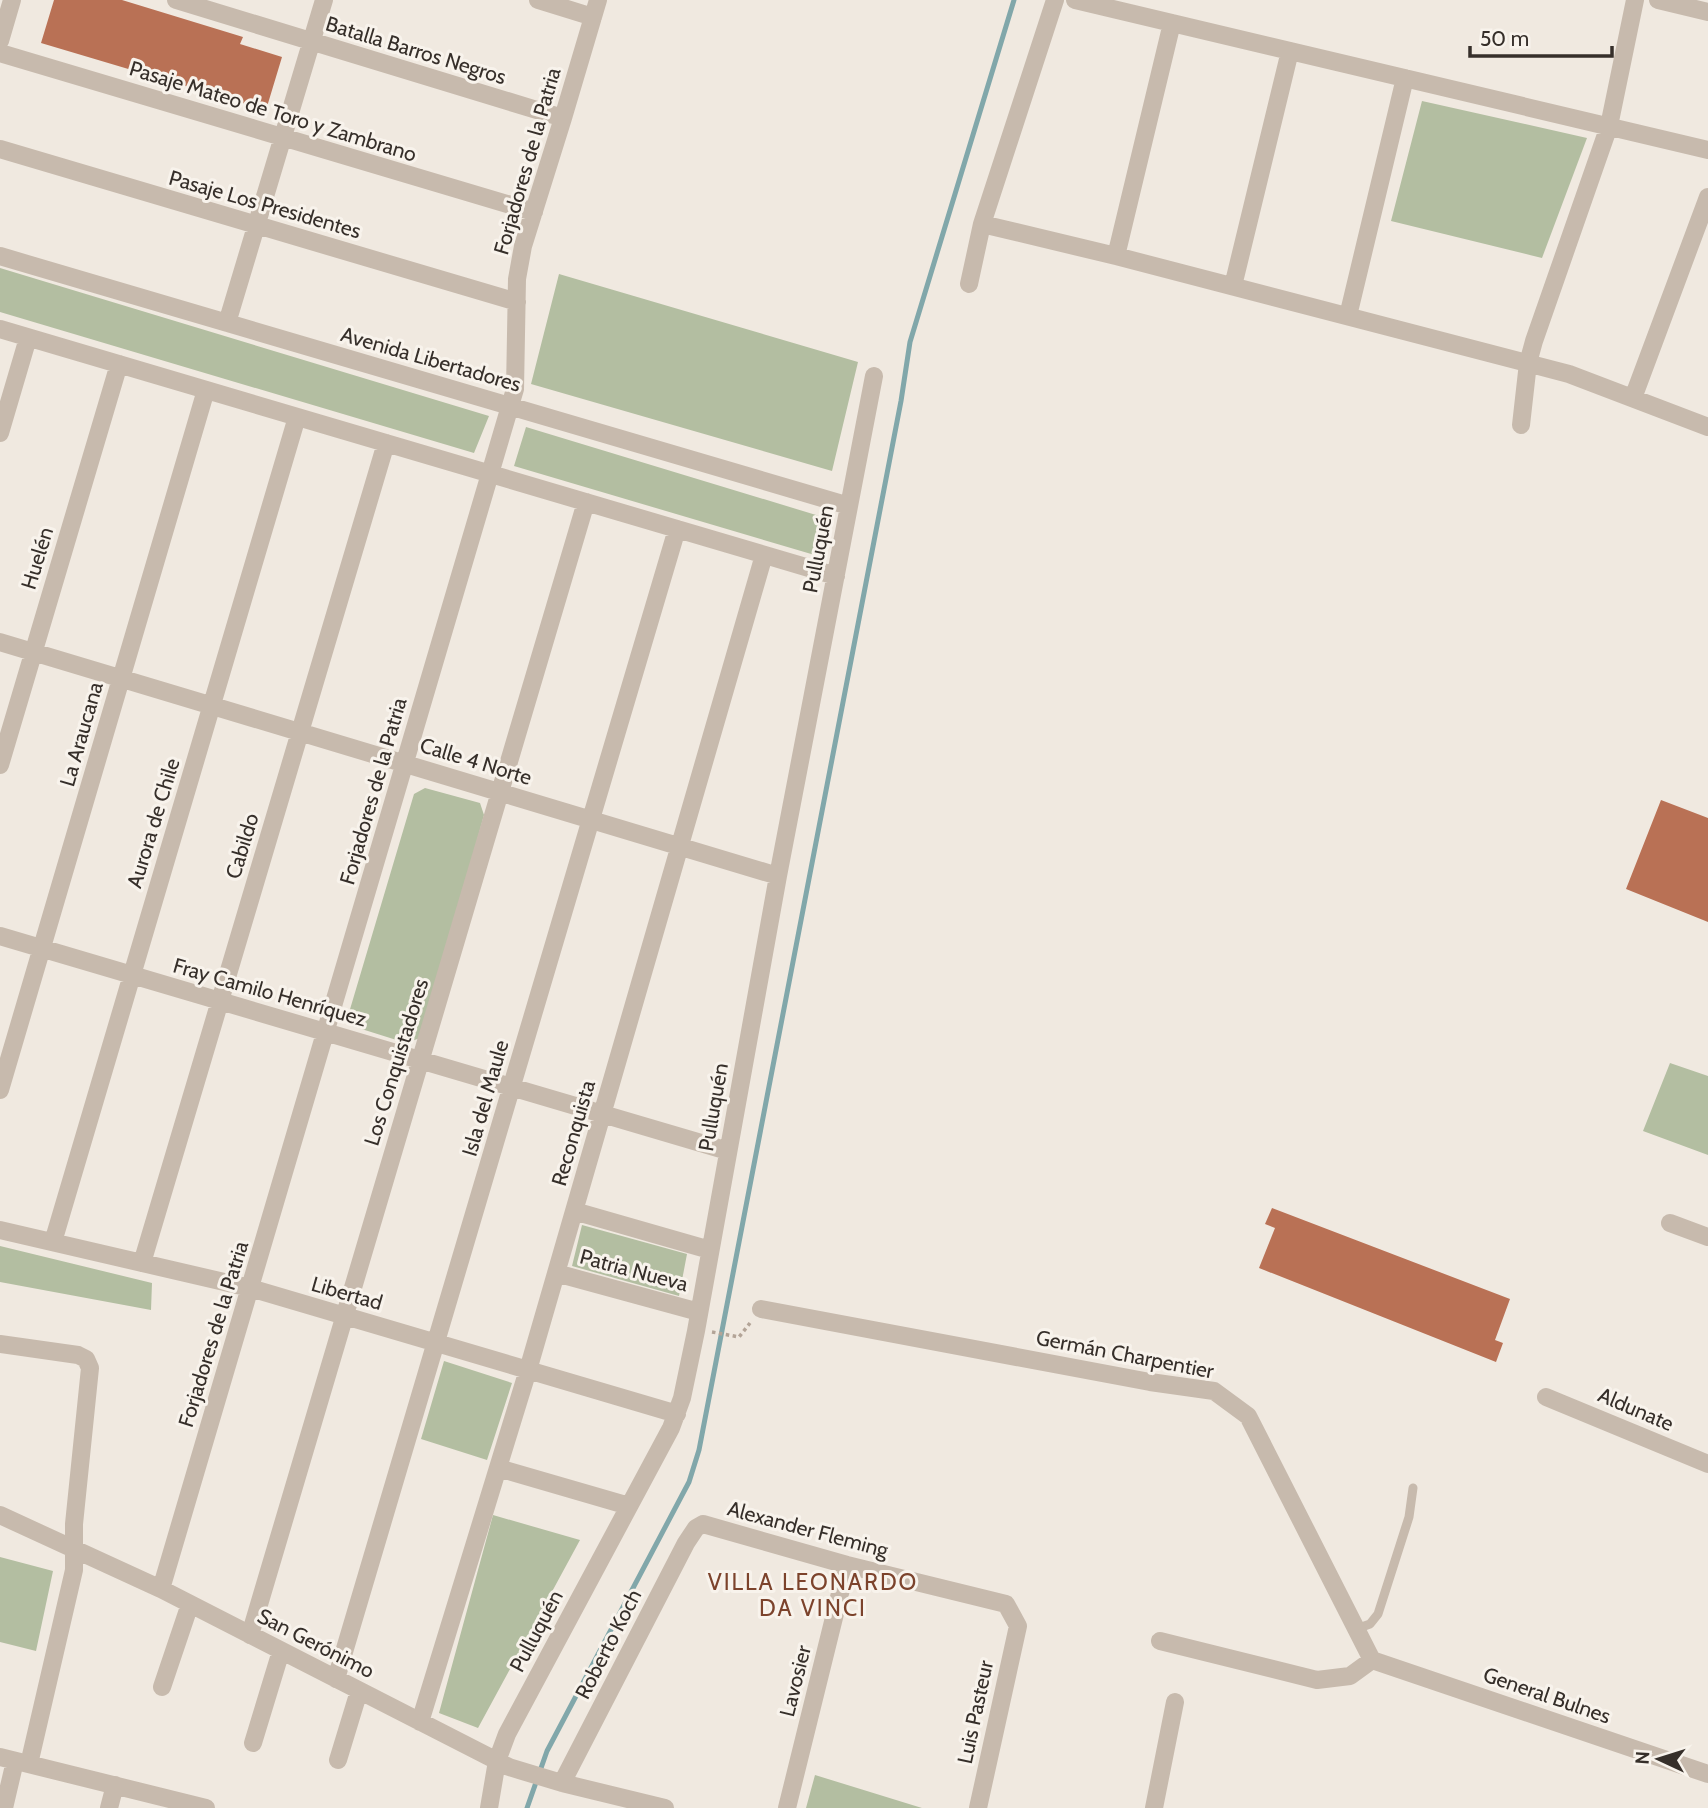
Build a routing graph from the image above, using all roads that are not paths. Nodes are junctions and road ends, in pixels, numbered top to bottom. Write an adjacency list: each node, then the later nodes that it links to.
1 (12, 0): 12 (street)
2 (176, 0): 13 (street, Batalla Barros Negros)
3 (324, 0): 13 (street)
4 (538, 0): 9 (street)
5 (1055, 0): 24 (street)
6 (1075, 0): 11 (street)
7 (1635, 0): 18 (street)
8 (1661, 0): 10 (street)
9 (595, 8): 17 (street, Forjadores de la Patria)
10 (1708, 12)
11 (1171, 23): 14 (street); 27 (street)
12 (0, 41)
13 (311, 43): 17 (street, Batalla Barros Negros); 19 (street)
14 (1290, 51): 16 (street); 29 (street)
15 (0, 53): 19 (street, Pasaje Mateo de Toro y Zambrano)
16 (1405, 78): 18 (street); 31 (street)
17 (563, 118): 23 (street, Forjadores de la Patria)
18 (1609, 126): 21 (street); 35 (street)
19 (283, 137): 23 (street, Pasaje Mateo de Toro y Zambrano); 25 (street)
20 (0, 149): 25 (street, Pasaje Los Presidentes)
21 (1708, 150)
22 (1708, 197): 39 (street)
23 (534, 212): 30 (street, Forjadores de la Patria)
24 (982, 224): 27 (street); 28 (street)
25 (257, 225): 30 (street, Pasaje Los Presidentes); 32 (street)
26 (0, 256): 32 (street, Avenida Libertadores)
27 (1116, 256): 29 (street)
28 (969, 284)
29 (1233, 286): 31 (street)
30 (517, 302): 40 (street, Forjadores de la Patria)
31 (1348, 316): 35 (street)
32 (227, 323): 40 (street, Avenida Libertadores)
33 (0, 329): 34 (street)
34 (28, 338): 36 (street); 44 (street)
35 (1528, 363): 39 (street); 42 (street)
36 (119, 364): 38 (street); 53 (street, Huelén)
37 (874, 376): 48 (street, Pulluquén)
38 (206, 390): 41 (street); 54 (street, La Araucana)
39 (1633, 398): 43 (street)
40 (510, 406): 46 (street, Forjadores de la Patria); 48 (street, Avenida Libertadores)
41 (297, 417): 45 (street); 55 (street, Aurora de Chile)
42 (1521, 425)
43 (1708, 427)
44 (0, 433)
45 (386, 443): 46 (street); 56 (street, Cabildo)
46 (490, 474): 47 (street); 57 (street, Forjadores de la Patria)
47 (586, 502): 49 (street); 59 (street, Los Conquistadores)
48 (849, 506): 51 (street, Pulluquén)
49 (677, 529): 50 (street); 60 (street, Isla del Maule)
50 (764, 555): 51 (street); 61 (street, Reconquista)
51 (836, 576): 62 (street, Pulluquén)
52 (0, 642): 53 (street, Calle 4 Norte)
53 (33, 652): 54 (street, Calle 4 Norte); 58 (street, Huelén)
54 (121, 678): 55 (street, Calle 4 Norte); 64 (street, La Araucana)
55 (212, 705): 56 (street, Calle 4 Norte); 65 (street, Aurora de Chile)
56 (299, 732): 57 (street, Calle 4 Norte); 66 (street, Cabildo)
57 (405, 763): 59 (street, Calle 4 Norte); 67 (street, Forjadores de la Patria)
58 (0, 765)
59 (500, 792): 60 (street, Calle 4 Norte); 68 (street, Los Conquistadores)
60 (591, 819): 61 (street, Calle 4 Norte); 69 (street, Isla del Maule)
61 (680, 846): 62 (street, Calle 4 Norte); 71 (street, Reconquista)
62 (778, 876): 72 (street, Pulluquén)
63 (0, 936): 64 (street, Fray Camilo Henríquez)
64 (42, 948): 65 (street, Fray Camilo Henríquez); 70 (street, La Araucana)
65 (132, 975): 66 (street, Fray Camilo Henríquez); 77 (street, Aurora de Chile)
66 (220, 1001): 67 (street, Fray Camilo Henríquez); 79 (street, Cabildo)
67 (325, 1032): 68 (street, Fray Camilo Henríquez); 81 (street, Forjadores de la Patria)
68 (421, 1060): 69 (street, Fray Camilo Henríquez); 84 (street, Los Conquistadores)
69 (512, 1087): 71 (street, Fray Camilo Henríquez); 85 (street, Isla del Maule)
70 (0, 1090)
71 (602, 1114): 72 (street, Fray Camilo Henríquez); 73 (street, Reconquista)
72 (728, 1151): 78 (street, Pulluquén)
73 (574, 1211): 78 (street); 80 (street, Reconquista)
74 (1670, 1223): 76 (street)
75 (0, 1230): 77 (street, Libertad)
76 (1708, 1237)
77 (53, 1242): 79 (street, Libertad)
78 (710, 1250): 83 (street, Pulluquén)
79 (142, 1263): 81 (street, Libertad)
80 (556, 1273): 83 (street, Patria Nueva); 87 (street, Reconquista)
81 (250, 1289): 84 (street, Libertad); 98 (street, Forjadores de la Patria)
82 (761, 1309): 101 (street, Germán Charpentier)
83 (699, 1312): 89 (street, Pulluquén)
84 (344, 1316): 85 (street, Libertad); 102 (street, Los Conquistadores)
85 (436, 1343): 87 (street, Libertad); 106 (street, Isla del Maule)
86 (0, 1344): 96 (street)
87 (528, 1370): 89 (street, Libertad); 91 (street, Reconquista)
88 (1546, 1397): 90 (street, Aldunate)
89 (677, 1413): 93 (street, Pulluquén)
90 (1708, 1464)
91 (498, 1468): 93 (street); 110 (street, Reconquista)
92 (1413, 1488): 101 (lane)
93 (629, 1506): 114 (street, Pulluquén)
94 (0, 1515): 96 (street, San Gerónimo)
95 (696, 1528): 97 (street, Alexander Fleming); 116 (street, Roberto Koch)
96 (74, 1549): 98 (street, San Gerónimo); 113 (street)
97 (847, 1565): 100 (street, Alexander Fleming); 124 (street, Lavosier)
98 (161, 1589): 99 (street, San Gerónimo)
99 (190, 1604): 102 (street, San Gerónimo); 107 (street)
100 (1017, 1626): 125 (street, Luis Pasteur)
101 (1356, 1629): 105 (street, Germán Charpentier)
102 (250, 1635): 104 (street, San Gerónimo)
103 (1160, 1641): 105 (street)
104 (281, 1651): 106 (street, San Gerónimo); 111 (street)
105 (1372, 1660): 115 (street, General Bulnes)
106 (336, 1679): 108 (street, San Gerónimo)
107 (162, 1686)
108 (359, 1691): 110 (street, San Gerónimo); 112 (street)
109 (1175, 1702): 126 (street)
110 (420, 1722): 114 (street, San Gerónimo)
111 (253, 1743)
112 (338, 1760)
113 (15, 1761): 117 (street); 119 (street)
114 (497, 1761): 116 (street, San Gerónimo); 122 (street, Pulluquén)
115 (1708, 1774)
116 (557, 1781): 118 (street, San Gerónimo)
117 (115, 1785): 120 (street); 121 (street)
118 (615, 1802): 123 (street, San Gerónimo)
119 (4, 1808)
120 (109, 1808)
121 (206, 1808)
122 (489, 1808)
123 (664, 1808)
124 (787, 1808)
125 (978, 1808)
126 (1154, 1808)

